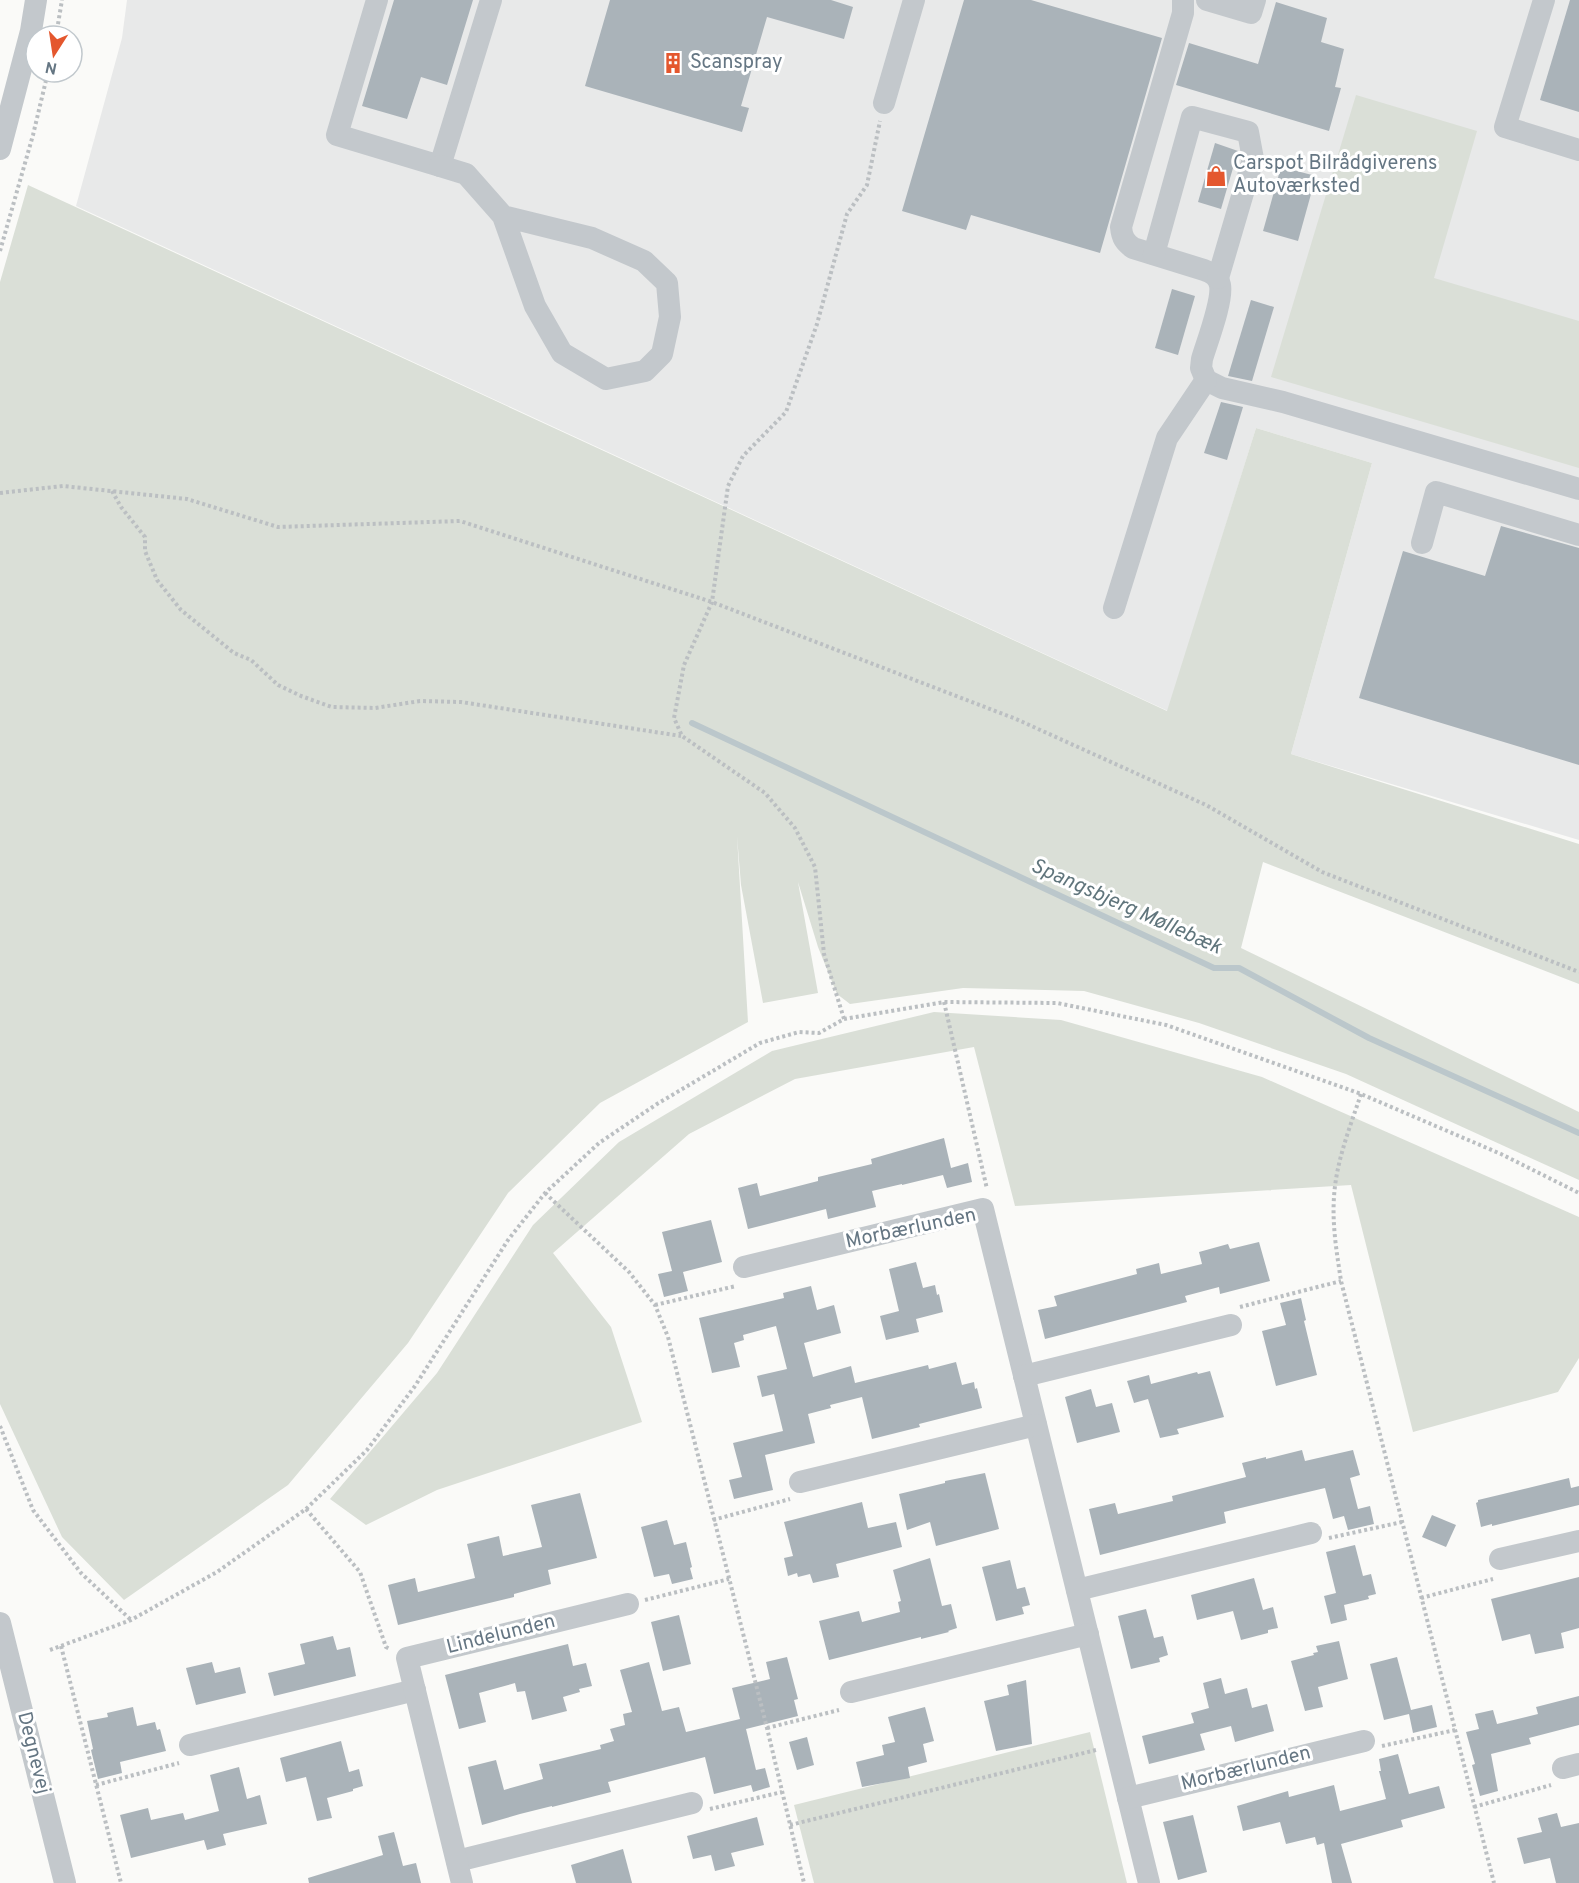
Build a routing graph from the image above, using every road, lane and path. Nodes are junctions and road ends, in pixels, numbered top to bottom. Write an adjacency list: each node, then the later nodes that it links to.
1 (36, 0): 13 (street)
2 (62, 0): 10 (path)
3 (377, 0): 15 (street)
4 (490, 0): 15 (street)
5 (914, 0): 12 (street)
6 (1183, 0): 18 (street)
7 (1207, 0): 8 (street)
8 (1255, 0)
9 (1544, 0): 14 (street)
10 (58, 24)
11 (45, 84): 17 (path)
12 (884, 103): 26 (path)
13 (0, 149)
14 (1579, 150)
15 (440, 166): 16 (street)
16 (503, 216): 16 (street)
17 (0, 251)
18 (1154, 254): 19 (street); 19 (street)
19 (1218, 278): 20 (street)
20 (1206, 380): 21 (street); 27 (street)
21 (1579, 489)
22 (112, 491): 23 (path); 26 (path); 28 (path)
23 (0, 494)
24 (1579, 535): 25 (street)
25 (1422, 543)
26 (712, 602): 28 (path); 29 (path)
27 (1114, 608)
28 (682, 736): 31 (path)
29 (1579, 972)
30 (944, 1002): 31 (path); 32 (path); 35 (path)
31 (844, 1019): 33 (path)
32 (1361, 1094): 34 (path); 37 (path)
33 (546, 1193): 38 (path); 44 (path)
34 (1579, 1193)
35 (983, 1209): 36 (street, Morbærlunden); 40 (street, Morbærlunden)
36 (744, 1267): 38 (path)
37 (1341, 1281): 39 (path); 46 (path)
38 (655, 1305): 45 (path)
39 (1231, 1325): 40 (street)
40 (1024, 1376): 41 (street, Morbærlunden)
41 (1036, 1425): 43 (street); 51 (street, Morbærlunden)
42 (0, 1426): 54 (path)
43 (800, 1482): 45 (path)
44 (306, 1509): 54 (path); 59 (path)
45 (713, 1520): 50 (path)
46 (1402, 1522): 47 (path); 52 (path)
47 (1311, 1533): 51 (street)
48 (1579, 1541): 49 (street)
49 (1500, 1558): 52 (path)
50 (729, 1579): 53 (path); 62 (path)
51 (1077, 1590): 56 (street, Morbærlunden)
52 (1421, 1598): 63 (path)
53 (628, 1604): 59 (street, Lindelunden)
54 (131, 1620): 57 (path)
55 (0, 1623): 75 (street, Degnevej)
56 (1088, 1634): 61 (street); 66 (street, Morbærlunden)
57 (61, 1646): 58 (path); 68 (path)
58 (50, 1650)
59 (407, 1658): 60 (street)
60 (415, 1690): 65 (street); 74 (street)
61 (851, 1692): 62 (path)
62 (767, 1728): 69 (path)
63 (1455, 1730): 64 (path); 72 (path)
64 (1364, 1741): 70 (street, Morbærlunden)
65 (190, 1745): 68 (path)
66 (1115, 1746): 70 (street, Morbærlunden); 73 (path)
67 (1571, 1766): 72 (path)
68 (96, 1785): 76 (path)
69 (782, 1792): 71 (path); 73 (path)
70 (1128, 1798): 79 (street, Morbærlunden)
71 (692, 1803): 74 (street)
72 (1474, 1807): 80 (path)
73 (790, 1825): 78 (path)
74 (457, 1861): 77 (street)
75 (65, 1883)
76 (121, 1883)
77 (462, 1883)
78 (804, 1883)
79 (1149, 1883)
80 (1494, 1883)

